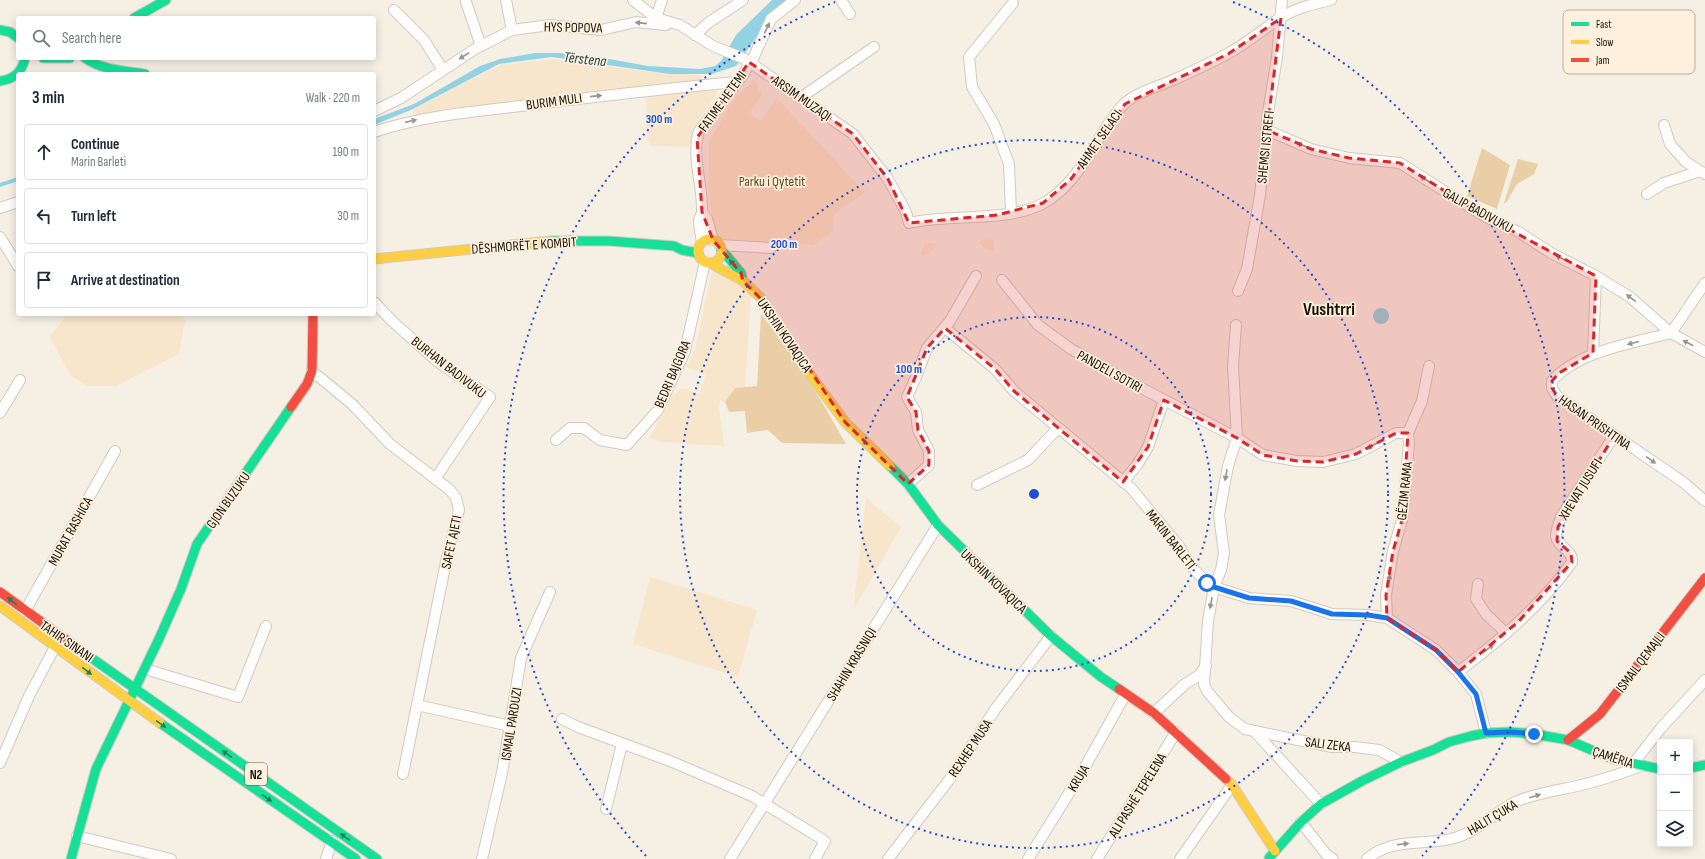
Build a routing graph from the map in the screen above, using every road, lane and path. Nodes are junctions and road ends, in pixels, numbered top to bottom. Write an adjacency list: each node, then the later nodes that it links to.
1 (166, 0): 14 (street)
2 (506, 0): 19 (street)
3 (633, 0): 15 (street, ARSIM MUZAQI)
4 (662, 0): 15 (street)
5 (743, 0): 20 (street)
6 (795, 0): 27 (street, FATIME HETEMI, one-way to 6)
7 (841, 0): 13 (street)
8 (1282, 0): 16 (street, SHEMSI ISTREFI)
9 (1331, 0): 16 (street, AHMET SELACI)
10 (466, 2): 22 (street)
11 (1013, 3): 45 (street)
12 (394, 10): 29 (street)
13 (850, 14)
14 (138, 16)
15 (656, 18): 17 (street, ARSIM MUZAQI)
16 (1281, 18): 38 (street, SHEMSI ISTREFI); 45 (street, AHMET SELACI)
17 (680, 25): 19 (street, HYS POPOVA, one-way to 19); 20 (street, ARSIM MUZAQI)
18 (0, 30): 21 (street)
19 (512, 30): 22 (street, HYS POPOVA)
20 (695, 35): 27 (street, ARSIM MUZAQI)
21 (16, 36)
22 (481, 46): 29 (street, HYS POPOVA, one-way to 29)
23 (874, 47): 35 (street)
24 (24, 60): 30 (street)
25 (88, 60): 28 (street)
26 (100, 60): 28 (street)
27 (748, 61): 34 (street, FATIME HETEMI); 35 (street, ARSIM MUZAQI)
28 (108, 67): 31 (street)
29 (443, 70): 36 (street, HYS POPOVA)
30 (19, 72)
31 (134, 72)
32 (16, 74): 33 (street)
33 (6, 82)
34 (735, 82): 39 (street, BURIM MULI, one-way to 34); 44 (street, FATIME HETEMI)
35 (800, 98): 46 (street, ARSIM MUZAQI)
36 (376, 110)
37 (1664, 125): 40 (street)
38 (1267, 130): 57 (street, GALIP BADIVUKU, one-way to 38); 61 (street, SHEMSI ISTREFI)
39 (376, 131)
40 (1702, 172): 41 (street)
41 (1647, 194)
42 (16, 203): 43 (street)
43 (0, 208)
44 (702, 212): 48 (street, FATIME HETEMI); 49 (street, FATIME HETEMI)
45 (1011, 212): 46 (street, AHMET SELACI)
46 (908, 223)
47 (0, 237): 54 (street)
48 (702, 242): 49 (street); 50 (street, DËSHMORËT E KOMBIT); 52 (street)
49 (718, 245): 51 (street); 55 (street); 59 (street, one-way to 49)
50 (674, 246): 52 (street, DËSHMORËT E KOMBIT); 53 (street, DËSHMORËT E KOMBIT)
51 (771, 248)
52 (698, 253): 55 (street)
53 (376, 259)
54 (16, 263)
55 (708, 263): 59 (street); 78 (street, BEDRI BAJGORA)
56 (976, 276): 65 (street)
57 (1596, 276): 66 (street, GALIP BADIVUKU, one-way to 57); 68 (street)
58 (1002, 280): 72 (street, PANDELI SOTIRI)
59 (743, 281): 82 (street, UKSHIN KOVAQICA)
60 (1705, 283): 66 (street)
61 (1238, 291)
62 (376, 304): 80 (street, BURHAN BADIVUKU)
63 (315, 316): 70 (street, GJON BUZUKU)
64 (1236, 325): 77 (street)
65 (945, 328): 74 (street, MARIN BARLETI); 82 (street)
66 (1671, 333): 67 (street, one-way to 66); 68 (street, HASAN PRISHTINA, one-way to 68)
67 (1705, 352)
68 (1593, 353): 76 (street, HASAN PRISHTINA)
69 (1429, 366): 75 (street, GËZIM RAMA)
70 (312, 370): 80 (street, SAFET AJETI); 99 (street, GJON BUZUKU)
71 (20, 380): 73 (street)
72 (1164, 400): 77 (street, PANDELI SOTIRI); 81 (street)
73 (0, 413)
74 (1058, 428): 81 (street, MARIN BARLETI); 83 (street)
75 (1408, 434): 77 (street, PANDELI SOTIRI, one-way to 77); 93 (street, GËZIM RAMA, one-way to 75)
76 (1614, 436): 84 (street, HASAN PRISHTINA, one-way to 84); 95 (street, XHEVAT JUSUFI)
77 (1237, 438): 88 (street, SALI ZEKA, one-way to 88)
78 (556, 440)
79 (115, 451): 92 (street, MURAT RASHICA)
80 (435, 479): 105 (street, SAFET AJETI)
81 (1122, 482): 88 (street, MARIN BARLETI)
82 (908, 484): 85 (street, UKSHIN KOVAQICA)
83 (977, 485)
84 (1705, 501)
85 (938, 526): 96 (street, UKSHIN KOVAQICA); 122 (street, SHAHIN KRASNIQI)
86 (1705, 578): 112 (street, ISMAIL QEMAJLI)
87 (1478, 584): 95 (street)
88 (1214, 587): 93 (street, MARIN BARLETI); 98 (street, SALI ZEKA, one-way to 98)
89 (0, 592): 92 (street, TAHIR SINANI / N2, one-way to 89)
90 (550, 592): 108 (street, ISMAIL PARDUZI)
91 (0, 606): 97 (street, TAHIR SINANI / N2)
92 (25, 611): 102 (street, TAHIR SINANI / N2)
93 (1387, 618): 100 (street, MARIN BARLETI)
94 (266, 626): 99 (street)
95 (1506, 633): 100 (street, XHEVAT JUSUFI, one-way to 95)
96 (1051, 636): 103 (street, UKSHIN KOVAQICA); 138 (street, REXHEP MUSA)
97 (56, 647): 104 (street, TAHIR SINANI / N2, one-way to 104); 115 (street)
98 (1206, 666): 106 (street); 109 (street, SALI ZEKA)
99 (145, 669): 102 (street, GJON BUZUKU)
100 (1458, 672): 111 (street, MARIN BARLETI)
101 (1705, 680): 116 (street)
102 (135, 688): 104 (street, GJON BUZUKU); 134 (street, N2, one-way to 102)
103 (1125, 694): 106 (street, UKSHIN KOVAQICA); 129 (street, KRUJA)
104 (128, 702): 126 (street, GJON BUZUKU); 127 (street, N2, one-way to 127)
105 (417, 705): 108 (street); 120 (street, SAFET AJETI)
106 (1154, 713): 110 (street, UKSHIN KOVAQICA)
107 (562, 719): 113 (street)
108 (510, 726): 135 (street, ISMAIL PARDUZI)
109 (1254, 731): 114 (street, SALI ZEKA); 123 (street, SALI ZEKA)
110 (1176, 732): 121 (street, UKSHIN KOVAQICA); 139 (street, ALI PASHË TEPELENA)
111 (1486, 733): 112 (street, ÇAMËRIA); 114 (street, ÇAMËRIA)
112 (1568, 740): 116 (street, ÇAMËRIA)
113 (622, 744): 122 (street); 124 (street)
114 (1401, 762): 123 (street, ÇAMËRIA)
115 (0, 763)
116 (1637, 765): 119 (street, ÇAMËRIA); 143 (street, HALIT ÇUKA, one-way to 116)
117 (1705, 765): 118 (street)
118 (1693, 767)
119 (1657, 768)
120 (403, 774)
121 (1232, 785): 128 (street, UKSHIN KOVAQICA); 140 (street)
122 (765, 804): 136 (street, SHAHIN KRASNIQI); 137 (street)
123 (1321, 804): 125 (street, ÇAMËRIA)
124 (606, 809)
125 (1300, 822): 128 (street, ÇAMËRIA); 142 (street)
126 (77, 836): 130 (street, GJON BUZUKU); 131 (street)
127 (332, 841): 132 (street); 133 (street, N2)
128 (1275, 851): 141 (street, ÇAMËRIA)
129 (1032, 858)
130 (71, 859)
131 (171, 859)
132 (326, 859)
133 (356, 859)
134 (377, 859)
135 (482, 859)
136 (730, 859)
137 (815, 859)
138 (888, 859)
139 (1098, 859)
140 (1180, 859)
141 (1269, 859)
142 (1333, 859)
143 (1367, 859)

